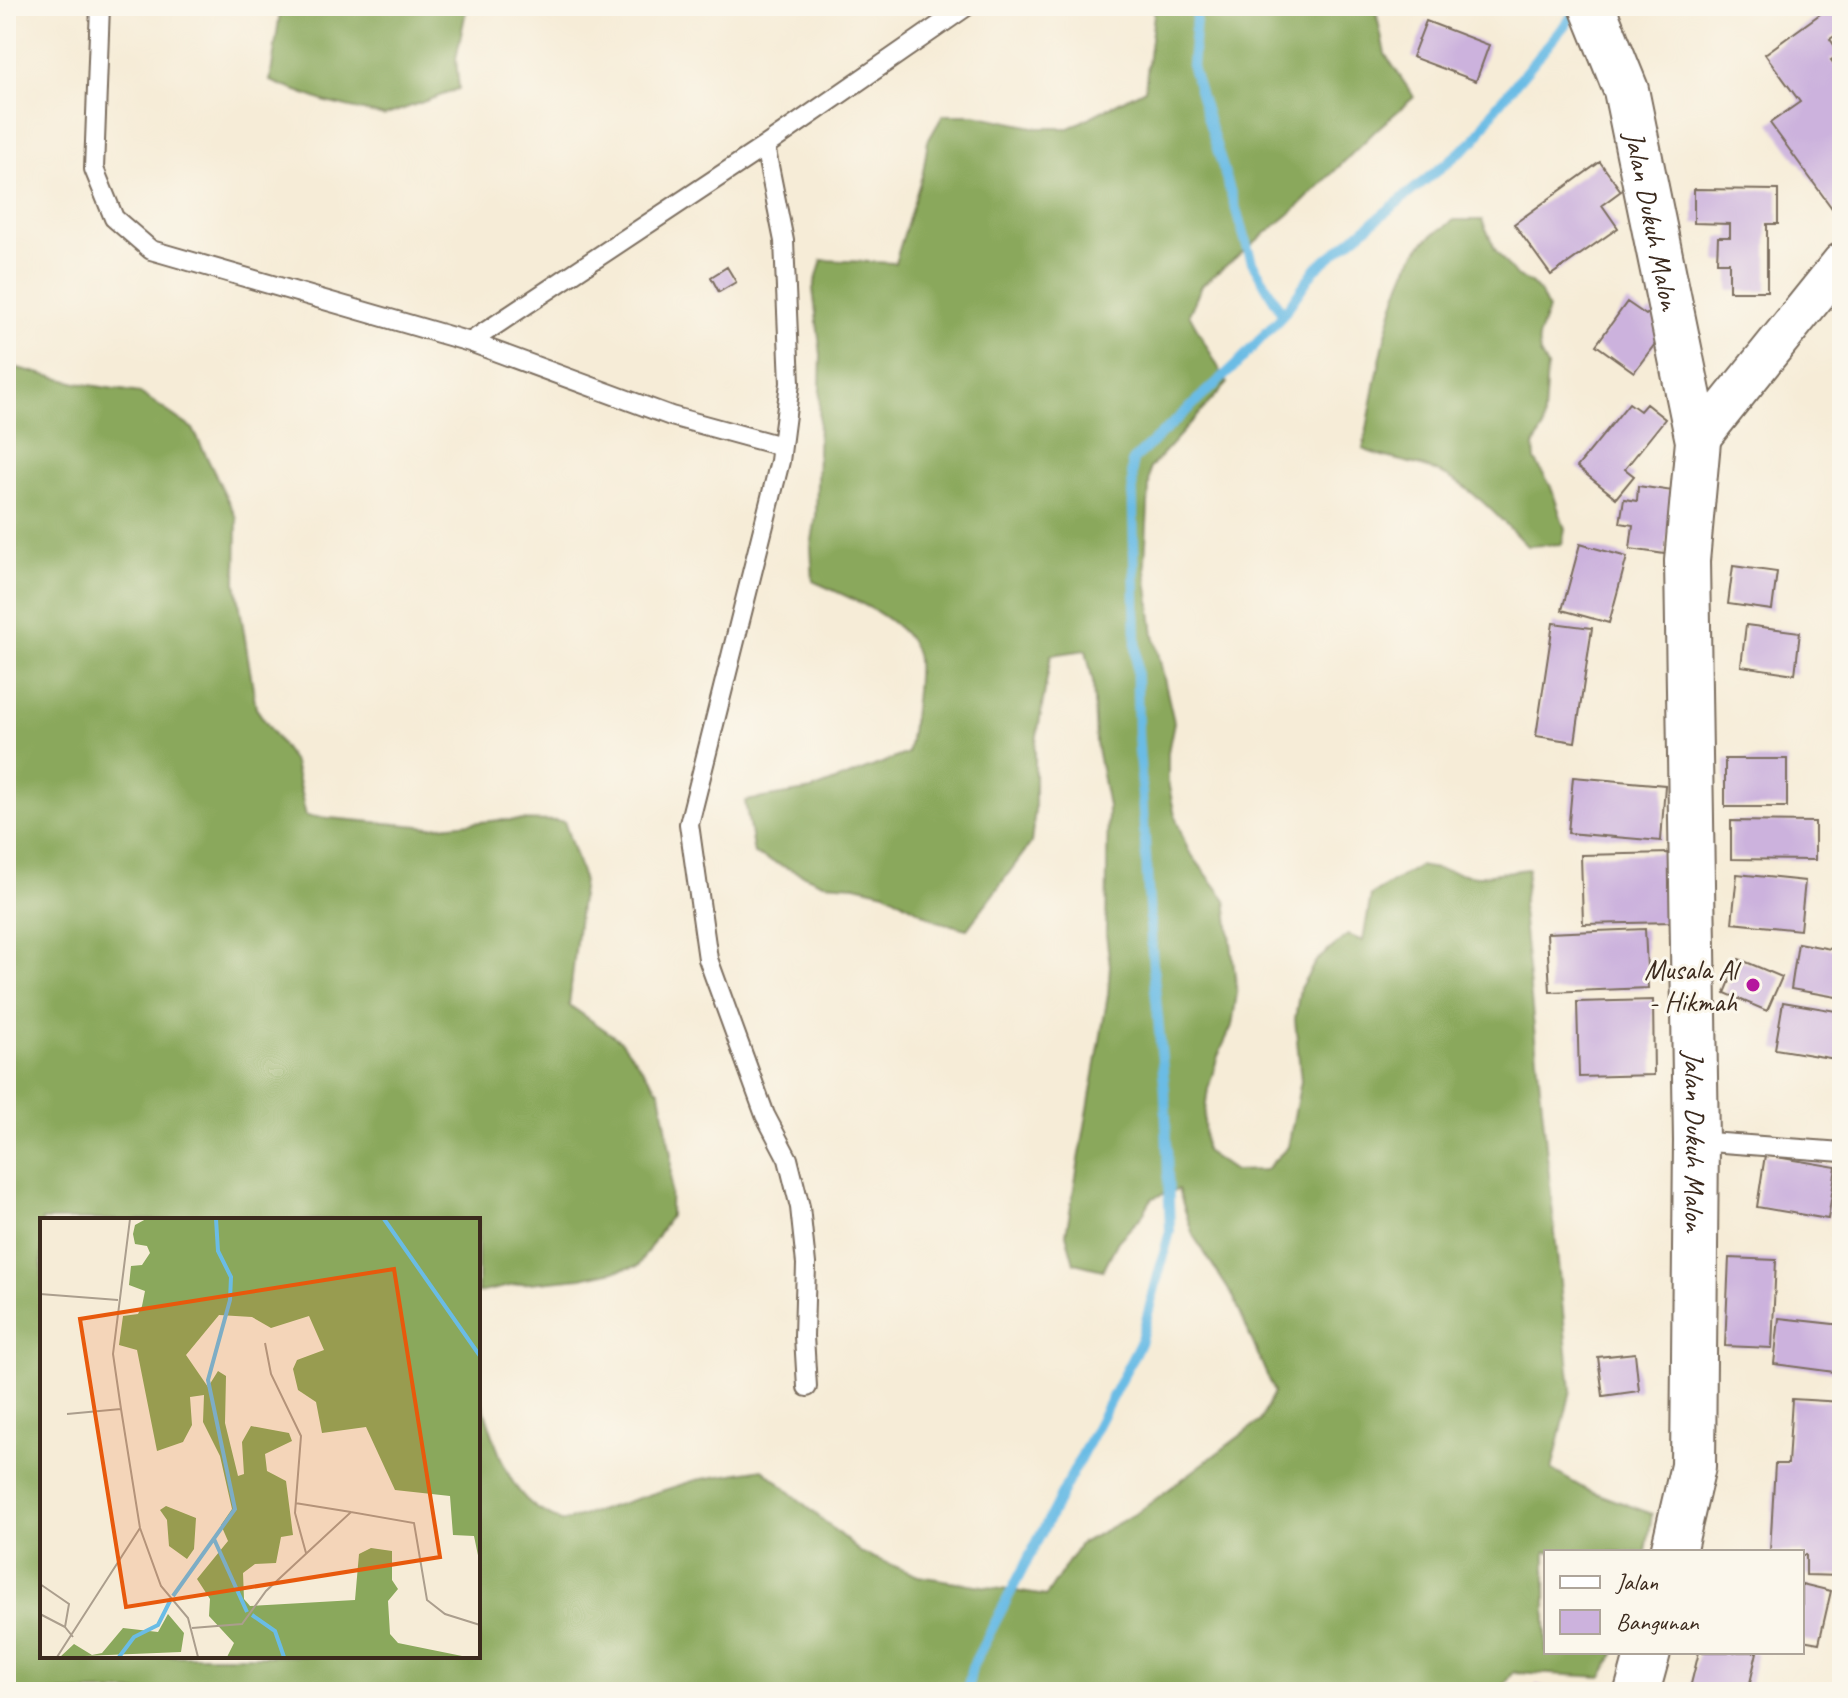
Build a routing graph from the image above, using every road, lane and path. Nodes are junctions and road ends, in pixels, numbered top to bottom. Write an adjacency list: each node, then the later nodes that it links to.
1 (100, 6): 6 (lane)
2 (967, 6): 4 (lane)
3 (1592, 6): 7 (street, Jalan Dukuh Malon)
4 (765, 146): 6 (lane); 8 (lane)
5 (1842, 262): 7 (street)
6 (470, 342): 8 (lane)
7 (1698, 441): 9 (street, Jalan Dukuh Malon)
8 (781, 446): 11 (lane)
9 (1696, 1141): 10 (lane); 12 (street, Jalan Dukuh Malon)
10 (1842, 1152)
11 (807, 1387)
12 (1673, 1550)
13 (1647, 1654): 14 (street)
14 (1637, 1692)

